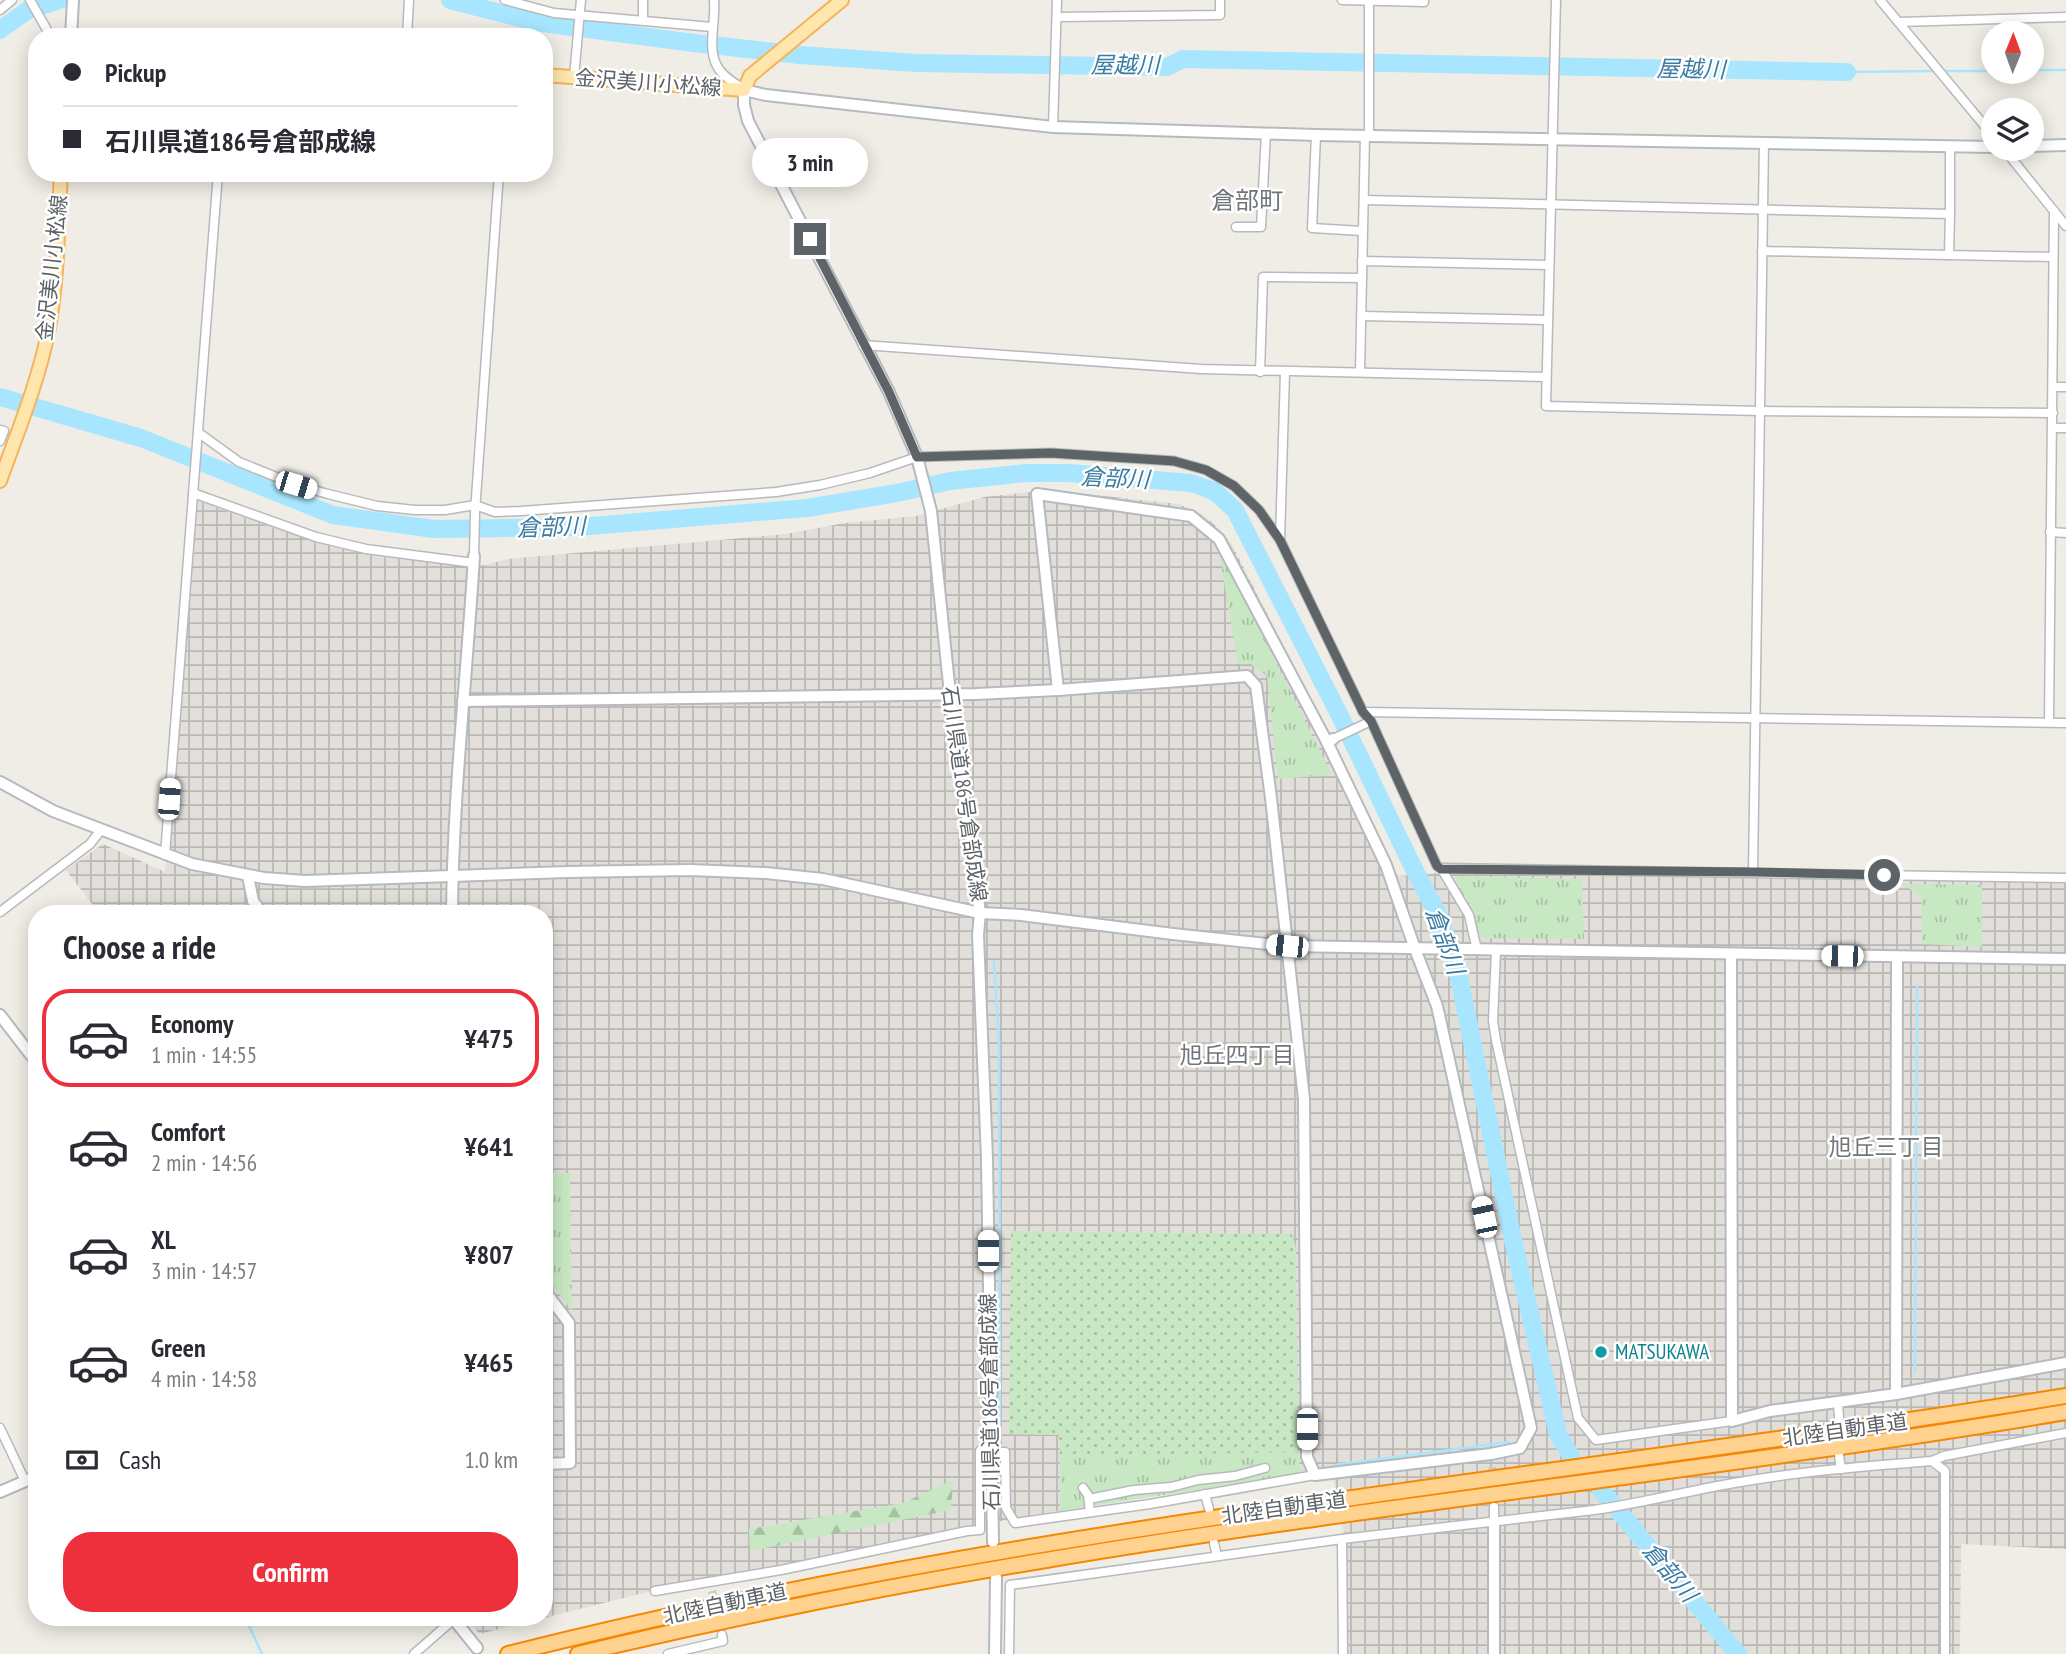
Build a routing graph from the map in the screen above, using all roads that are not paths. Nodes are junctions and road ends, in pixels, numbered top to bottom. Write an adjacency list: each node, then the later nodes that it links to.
1 (12, 0): 18 (street)
2 (30, 0): 24 (street)
3 (73, 0): 25 (street)
4 (505, 0): 14 (street)
5 (580, 0): 19 (street)
6 (642, 0): 22 (street)
7 (714, 0): 27 (street)
8 (841, 0): 30 (main road, 金沢美川小松線)
9 (1057, 0): 20 (street)
10 (1220, 0): 20 (street)
11 (1342, 0): 15 (street)
12 (1556, 0): 36 (street)
13 (1880, 0): 23 (street)
14 (515, 1): 19 (street)
15 (1369, 1): 17 (street); 35 (street)
16 (409, 2): 26 (street)
17 (1424, 2)
18 (0, 10)
19 (579, 17): 22 (street); 29 (street)
20 (1057, 17): 32 (street)
21 (2066, 17): 23 (street)
22 (643, 20): 27 (street)
23 (1899, 22): 31 (street)
24 (46, 28)
25 (72, 28)
26 (408, 28)
27 (712, 29): 30 (street)
28 (553, 76): 29 (main road, 金沢美川小松線)
29 (574, 77): 30 (main road, 金沢美川小松線)
30 (744, 90): 32 (street); 62 (street, 石川県道186号倉部成線)
31 (1981, 122)
32 (1053, 127): 33 (street)
33 (1266, 133): 34 (street); 52 (street)
34 (1316, 135): 35 (street); 53 (street)
35 (1367, 135): 36 (street); 46 (street)
36 (1553, 138): 37 (street); 47 (street)
37 (1765, 142): 39 (street); 48 (street)
38 (2066, 145): 40 (street)
39 (1950, 146): 41 (street); 50 (street)
40 (2044, 146)
41 (1981, 147)
42 (2014, 161): 49 (street)
43 (60, 182): 77 (main road, 金沢美川小松線)
44 (217, 182): 74 (street)
45 (498, 182): 80 (street)
46 (1364, 200): 47 (street); 53 (street)
47 (1551, 205): 48 (street); 58 (street)
48 (1763, 208): 50 (street); 54 (street)
49 (2054, 211): 51 (street); 56 (street)
50 (1950, 214): 55 (street)
51 (2066, 226)
52 (1236, 228)
53 (1362, 231): 57 (street)
54 (1762, 251): 55 (street); 69 (street)
55 (1949, 255): 56 (street)
56 (2053, 257): 67 (street)
57 (1362, 261): 58 (street); 59 (street)
58 (1549, 265): 61 (street)
59 (1362, 278): 60 (street); 63 (street)
60 (1362, 316): 61 (street); 65 (street)
61 (1547, 320): 66 (street)
62 (863, 345): 63 (street); 76 (street, 石川県道186号倉部成線)
63 (1260, 372): 64 (street)
64 (1285, 372): 65 (street); 83 (street)
65 (1360, 372): 66 (street)
66 (1546, 377): 69 (street)
67 (2053, 387): 68 (street); 70 (street)
68 (2066, 387)
69 (1759, 411): 70 (street); 89 (street)
70 (2053, 413): 71 (street)
71 (2053, 428): 72 (street); 81 (street)
72 (2066, 428)
73 (0, 430): 75 (street)
74 (199, 435): 79 (street); 80 (street)
75 (0, 442)
76 (917, 459): 80 (street); 83 (street); 86 (street, 石川県道186号倉部成線)
77 (3, 465): 78 (main road, 金沢美川小松線)
78 (0, 481)
79 (193, 493): 84 (street); 96 (street)
80 (475, 509): 84 (street)
81 (2050, 532): 82 (street); 90 (street)
82 (2066, 533)
83 (1280, 540): 88 (street)
84 (474, 560): 87 (street)
85 (1058, 691): 86 (street); 93 (street); 106 (street)
86 (950, 694): 87 (street); 105 (street, 石川県道186号倉部成線)
87 (463, 701): 100 (street)
88 (1363, 712): 89 (street); 91 (street)
89 (1754, 718): 90 (street); 98 (street)
90 (2049, 722): 92 (street)
91 (1368, 723): 93 (street); 97 (street)
92 (2066, 723)
93 (1330, 741): 107 (street)
94 (0, 782): 95 (street)
95 (101, 830): 96 (street); 104 (street)
96 (165, 855): 99 (street)
97 (1441, 869): 98 (street); 108 (street)
98 (1753, 872): 101 (street)
99 (248, 876): 100 (street); 102 (street)
100 (452, 877): 103 (street); 105 (street)
101 (2066, 877)
102 (256, 905)
103 (452, 905)
104 (0, 912)
105 (980, 913): 106 (street); 125 (street, 石川県道186号倉部成線)
106 (1287, 946): 107 (street); 132 (street)
107 (1415, 949): 108 (street); 132 (street)
108 (1472, 950): 109 (street)
109 (1496, 951): 110 (street); 122 (street)
110 (1731, 954): 111 (street); 122 (street)
111 (1897, 957): 112 (street); 117 (street)
112 (2066, 958)
113 (0, 1015): 114 (street)
114 (28, 1051)
115 (553, 1302): 129 (street)
116 (2066, 1363): 117 (street)
117 (1896, 1394): 119 (street)
118 (2066, 1396): 156 (highway, 北陸自動車道)
119 (1838, 1403): 121 (street); 122 (street)
120 (2066, 1412): 157 (highway, 北陸自動車道)
121 (1839, 1417)
122 (1732, 1421)
123 (0, 1428): 134 (street)
124 (2066, 1433): 128 (street)
125 (990, 1438): 126 (street, 石川県道186号倉部成線); 148 (street)
126 (990, 1452): 141 (street); 144 (street, 石川県道186号倉部成線)
127 (1839, 1455): 131 (street)
128 (1931, 1461): 131 (street); 163 (street)
129 (553, 1464)
130 (1265, 1468): 138 (street)
131 (1841, 1469): 142 (street)
132 (1315, 1475): 137 (street)
133 (28, 1480): 134 (street)
134 (25, 1482): 136 (street)
135 (1083, 1488): 138 (street)
136 (0, 1492)
137 (1205, 1494): 140 (street); 141 (street)
138 (1089, 1499): 141 (street)
139 (1494, 1507): 142 (street)
140 (1209, 1509)
141 (1090, 1512)
142 (1494, 1521): 143 (street); 162 (street)
143 (1342, 1539): 146 (street); 161 (street)
144 (993, 1542)
145 (1214, 1543): 146 (street)
146 (1217, 1556): 160 (street)
147 (996, 1577): 159 (street)
148 (710, 1582): 149 (street); 150 (street)
149 (655, 1591)
150 (712, 1591)
151 (444, 1626): 155 (street)
152 (459, 1626): 154 (street)
153 (722, 1635): 158 (street)
154 (477, 1648)
155 (414, 1654)
156 (508, 1654)
157 (578, 1654)
158 (668, 1654)
159 (995, 1654)
160 (1009, 1654)
161 (1343, 1654)
162 (1494, 1654)
163 (1944, 1654)

